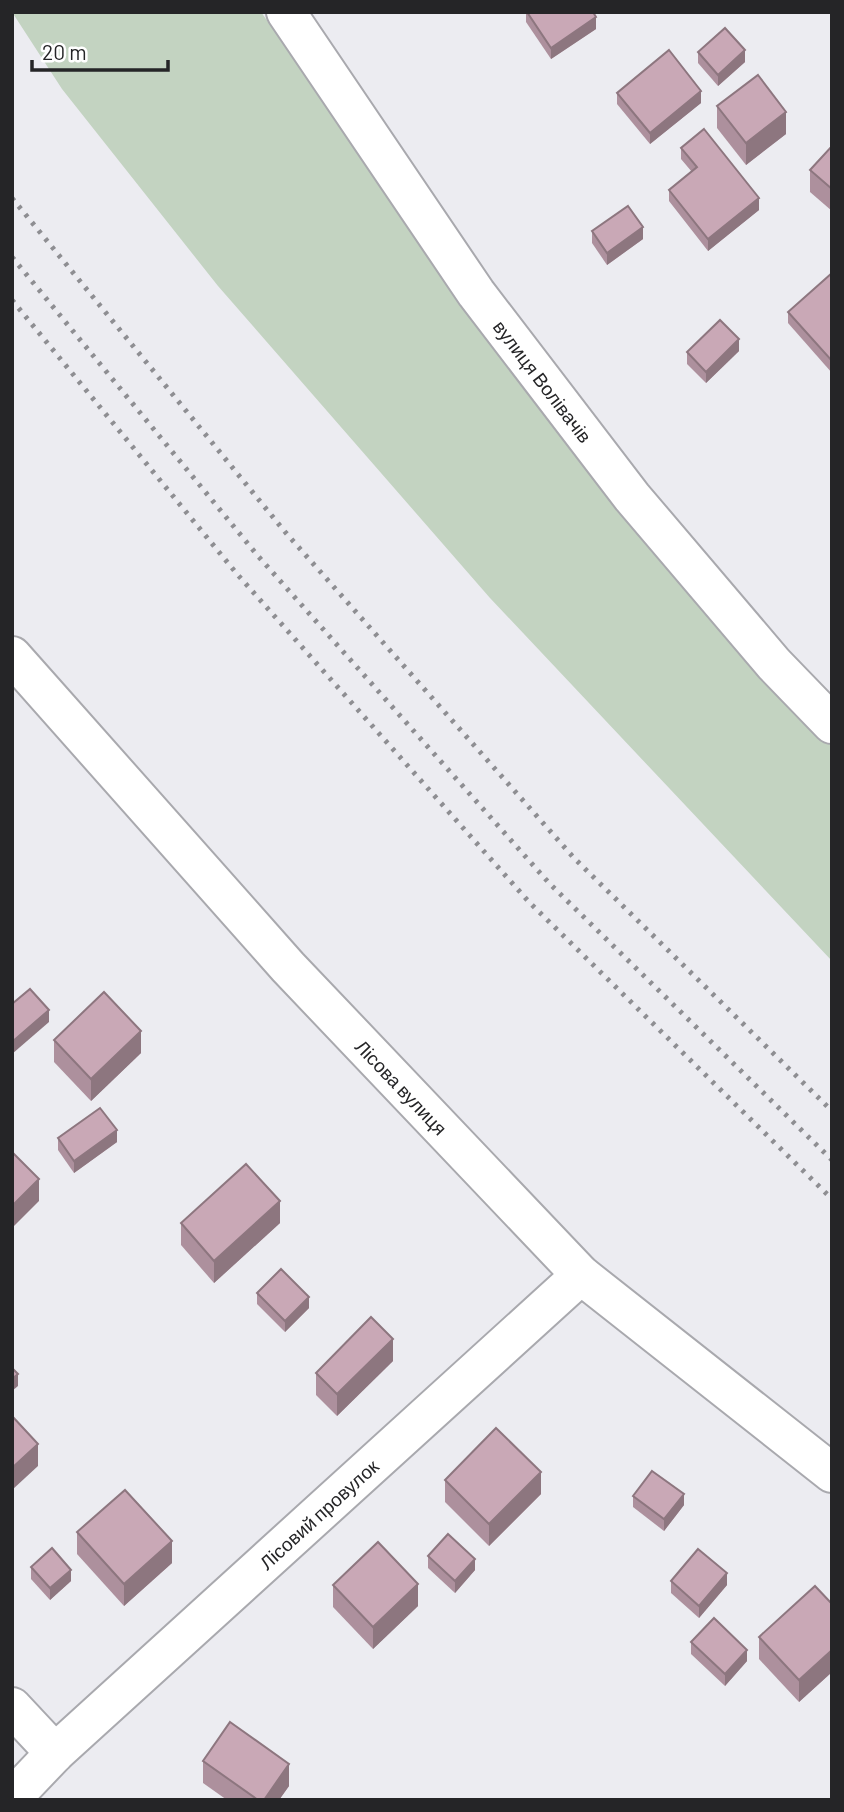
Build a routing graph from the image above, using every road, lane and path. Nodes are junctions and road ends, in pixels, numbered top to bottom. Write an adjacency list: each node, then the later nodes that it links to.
1 (286, 12): 3 (street, вулиця Волівачів)
2 (12, 656): 4 (street, Лісова вулиця)
3 (832, 724)
4 (581, 1275): 5 (street, Лісова вулиця); 7 (street, Лісовий провулок)
5 (832, 1473)
6 (12, 1707): 7 (street)
7 (55, 1753): 8 (street, Лісовий провулок)
8 (12, 1798)

